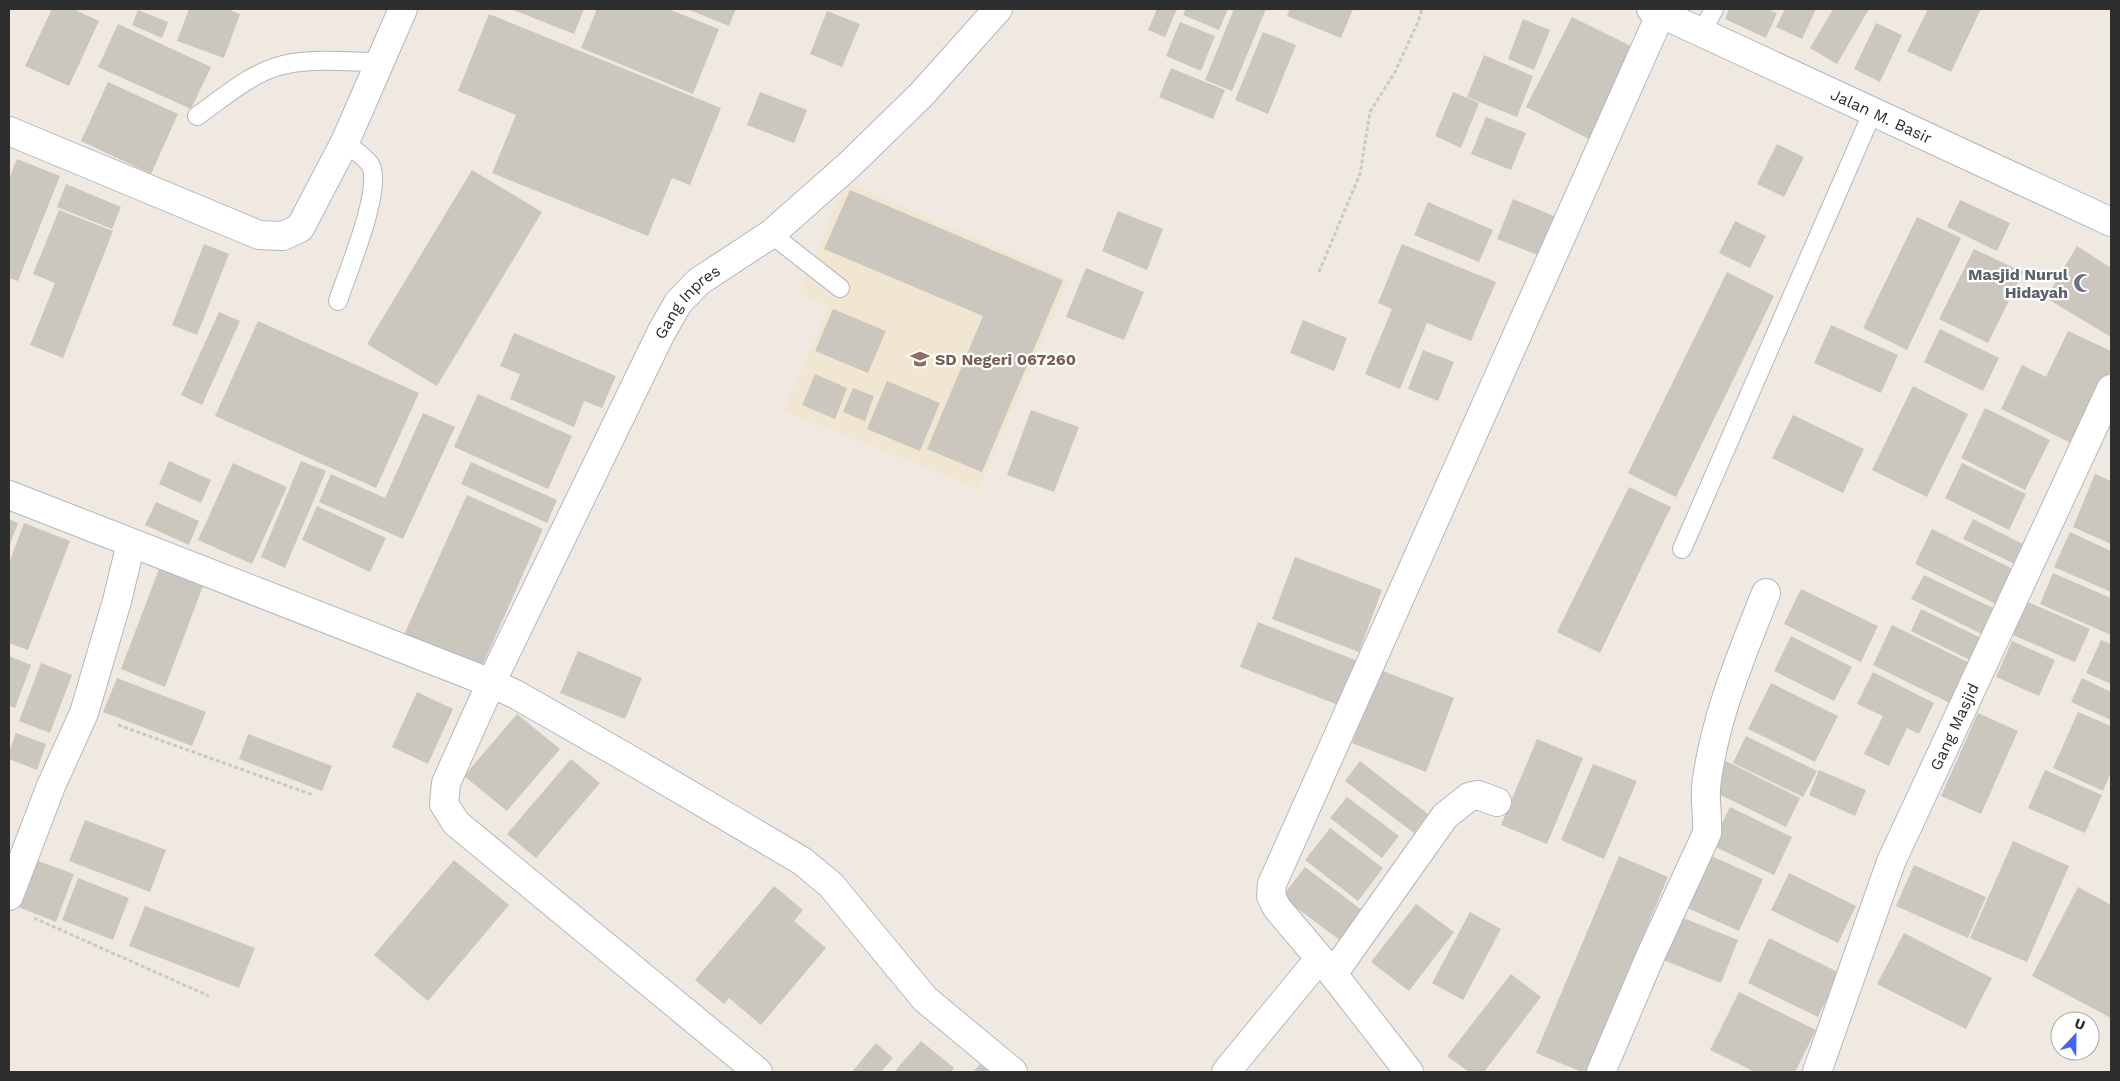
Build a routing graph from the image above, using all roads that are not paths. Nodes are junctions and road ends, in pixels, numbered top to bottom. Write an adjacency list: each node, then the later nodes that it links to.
1 (403, 9): 5 (street)
2 (998, 9): 11 (street, Gang Inpres)
3 (1656, 11): 4 (street, Jalan M. Basir); 22 (street)
4 (1708, 20): 6 (street, Jalan M. Basir)
5 (380, 62): 7 (lane); 9 (street)
6 (1873, 111): 10 (street, Jalan M. Basir); 17 (lane)
7 (197, 116)
8 (9, 131): 9 (street)
9 (345, 142): 13 (lane)
10 (2111, 222)
11 (771, 234): 12 (lane); 19 (street, Gang Inpres)
12 (840, 288)
13 (338, 301)
14 (2111, 389): 28 (street, Gang Masjid)
15 (9, 495): 16 (street)
16 (131, 542): 19 (street); 21 (street)
17 (1682, 549)
18 (1766, 593): 27 (street)
19 (491, 683): 23 (street, Gang Inpres); 24 (street)
20 (1498, 802): 22 (street)
21 (18, 905)
22 (1326, 967): 25 (street); 26 (street)
23 (758, 1072)
24 (1013, 1072)
25 (1226, 1072)
26 (1409, 1072)
27 (1602, 1072)
28 (1817, 1072)

